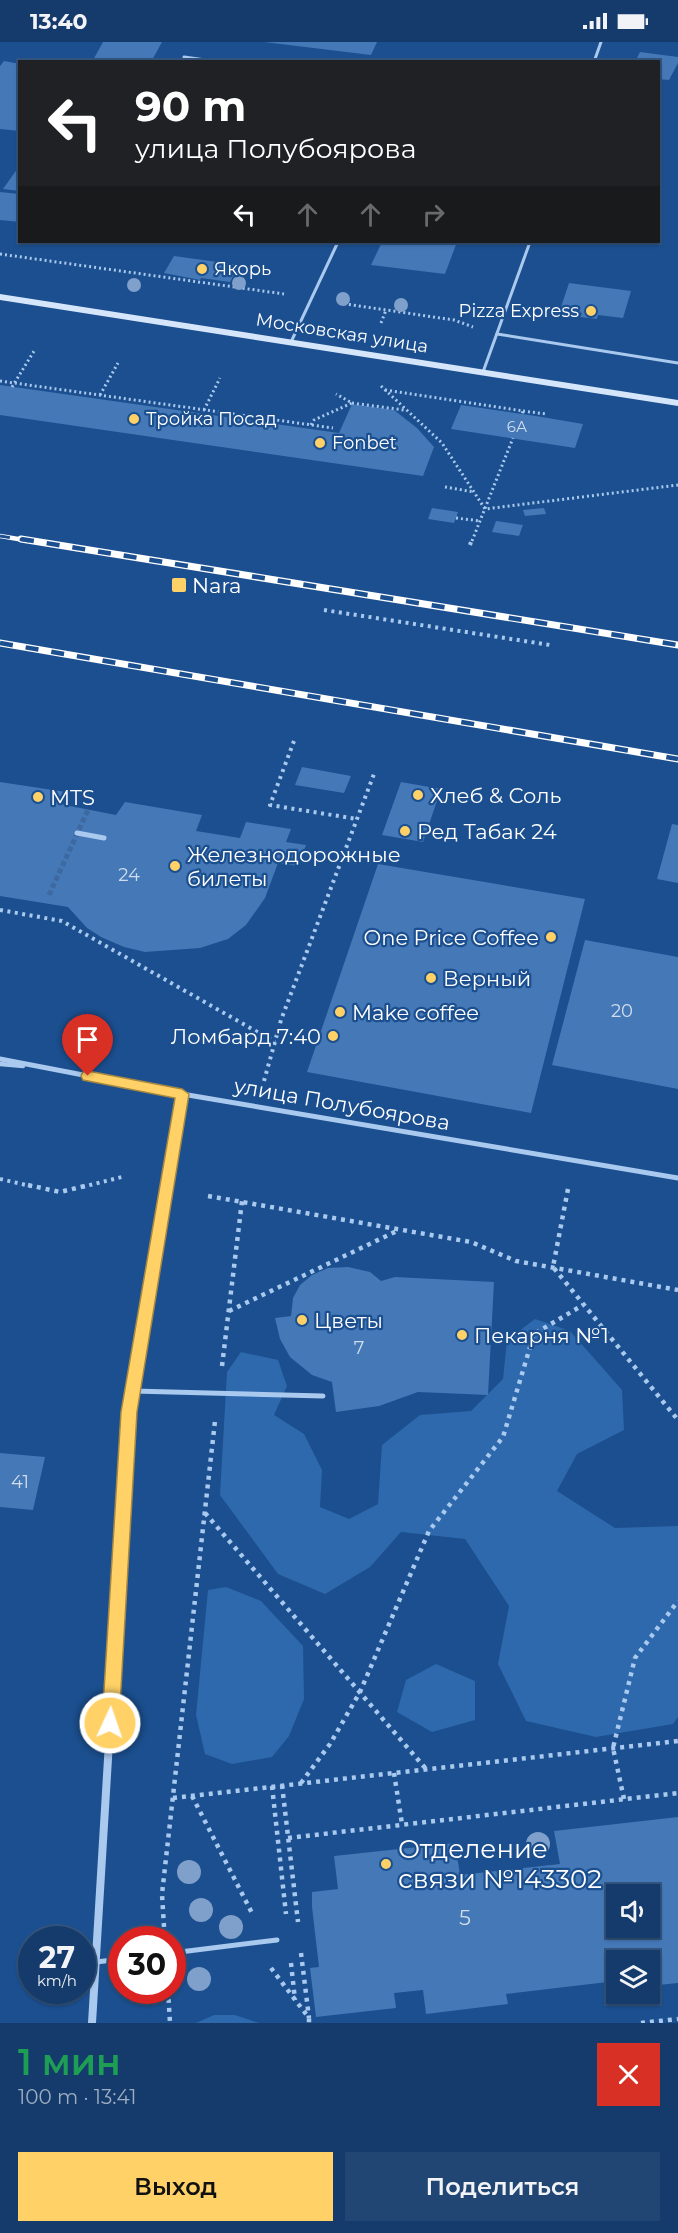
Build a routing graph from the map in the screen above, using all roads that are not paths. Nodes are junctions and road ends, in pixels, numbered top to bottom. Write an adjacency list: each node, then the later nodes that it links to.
1 (601, 42): 4 (lane)
2 (184, 57): 3 (lane)
3 (206, 60)
4 (595, 60)
5 (338, 243): 9 (lane)
6 (530, 243): 8 (lane)
7 (0, 297): 9 (main road, Московская улица)
8 (497, 334): 10 (lane); 11 (lane)
9 (291, 342): 11 (main road, Московская улица)
10 (678, 363)
11 (483, 372): 12 (main road, Московская улица)
12 (678, 403)
13 (77, 833): 14 (street)
14 (104, 838)
15 (0, 1062): 16 (street, улица Полубоярова)
16 (182, 1094): 17 (street, улица Полубоярова); 18 (street)
17 (678, 1178)
18 (133, 1391): 19 (lane); 23 (street)
19 (323, 1396)
20 (278, 1940): 21 (lane)
21 (186, 1951)
22 (108, 1961): 23 (lane)
23 (96, 1962)
24 (93, 2004): 25 (street)
25 (92, 2023)

